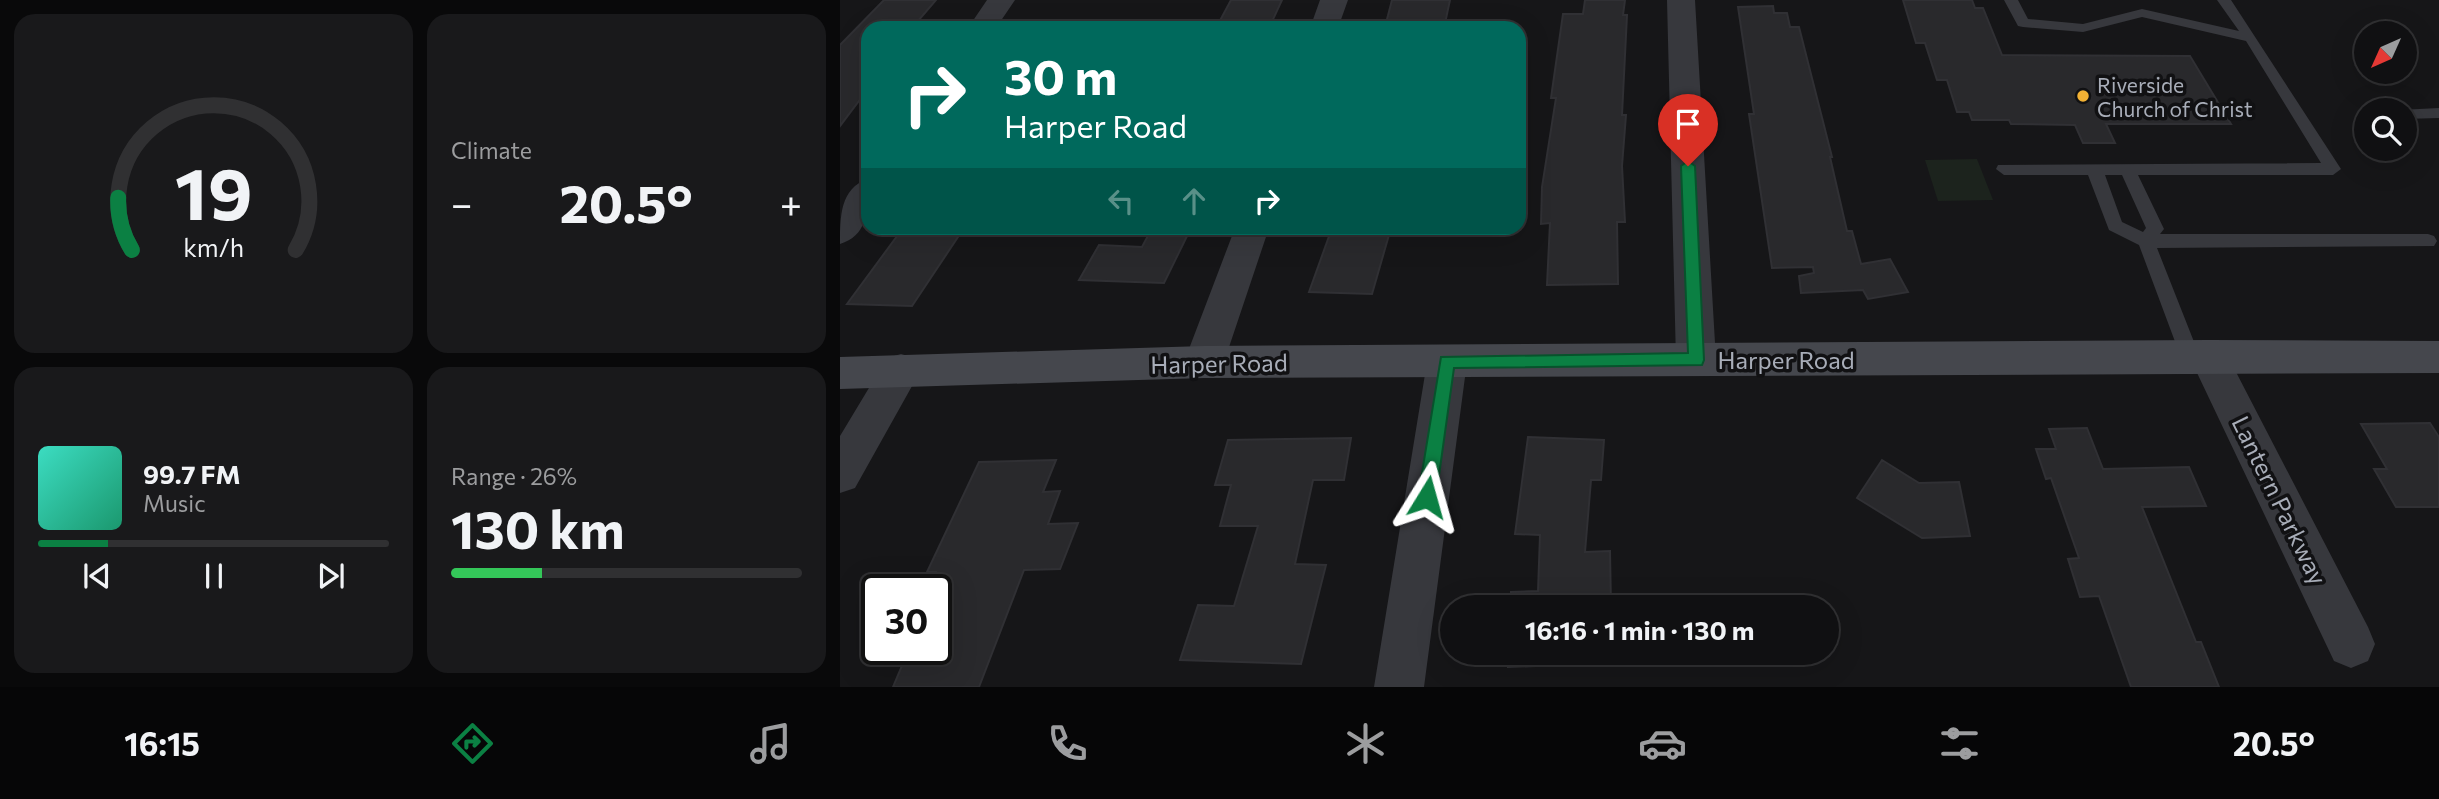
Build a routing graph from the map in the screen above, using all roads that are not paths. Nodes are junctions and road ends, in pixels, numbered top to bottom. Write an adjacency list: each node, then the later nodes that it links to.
1 (1001, 0): 6 (street)
2 (1334, 0): 7 (street)
3 (1681, 0): 21 (street)
4 (2011, 0): 8 (lane)
5 (2224, 0): 8 (lane)
6 (987, 21)
7 (1326, 21)
8 (2252, 38): 12 (lane)
9 (2439, 113): 10 (lane)
10 (2417, 114)
11 (2004, 169): 13 (lane)
12 (2128, 170): 13 (lane); 18 (lane)
13 (2095, 171): 18 (lane)
14 (861, 201): 15 (street)
15 (840, 231)
16 (1249, 235): 22 (street)
17 (2428, 241): 18 (lane)
18 (2146, 242): 19 (lane)
19 (2199, 357): 20 (main road, Harper Road); 21 (main road, Harper Road); 27 (street, Lantern Parkway)
20 (2439, 358)
21 (1696, 360): 23 (main road, Harper Road)
22 (1204, 362): 23 (main road, Harper Road); 24 (main road, Harper Road)
23 (1447, 362): 28 (street)
24 (901, 370): 25 (main road, Harper Road); 26 (street)
25 (840, 373)
26 (840, 474)
27 (2351, 644)
28 (1399, 687)

